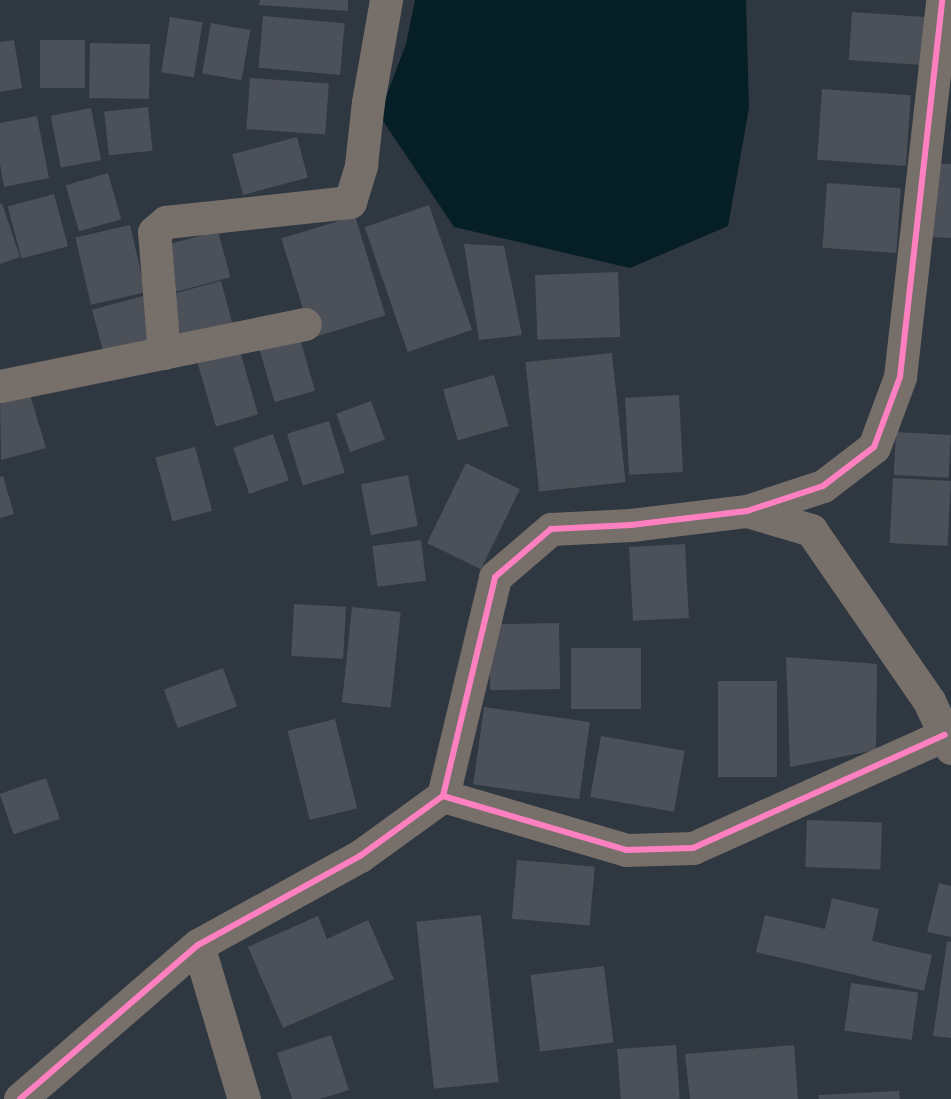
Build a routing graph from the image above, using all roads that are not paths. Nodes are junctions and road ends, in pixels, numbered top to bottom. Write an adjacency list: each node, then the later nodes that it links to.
1 (386, 0): 4 (street)
2 (942, 0): 6 (street)
3 (304, 324): 4 (street)
4 (164, 353): 5 (street)
5 (0, 386)
6 (747, 511): 7 (street); 8 (street)
7 (948, 741): 8 (street)
8 (443, 796): 9 (street)
9 (198, 945): 10 (street); 11 (street)
10 (20, 1099)
11 (244, 1099)

